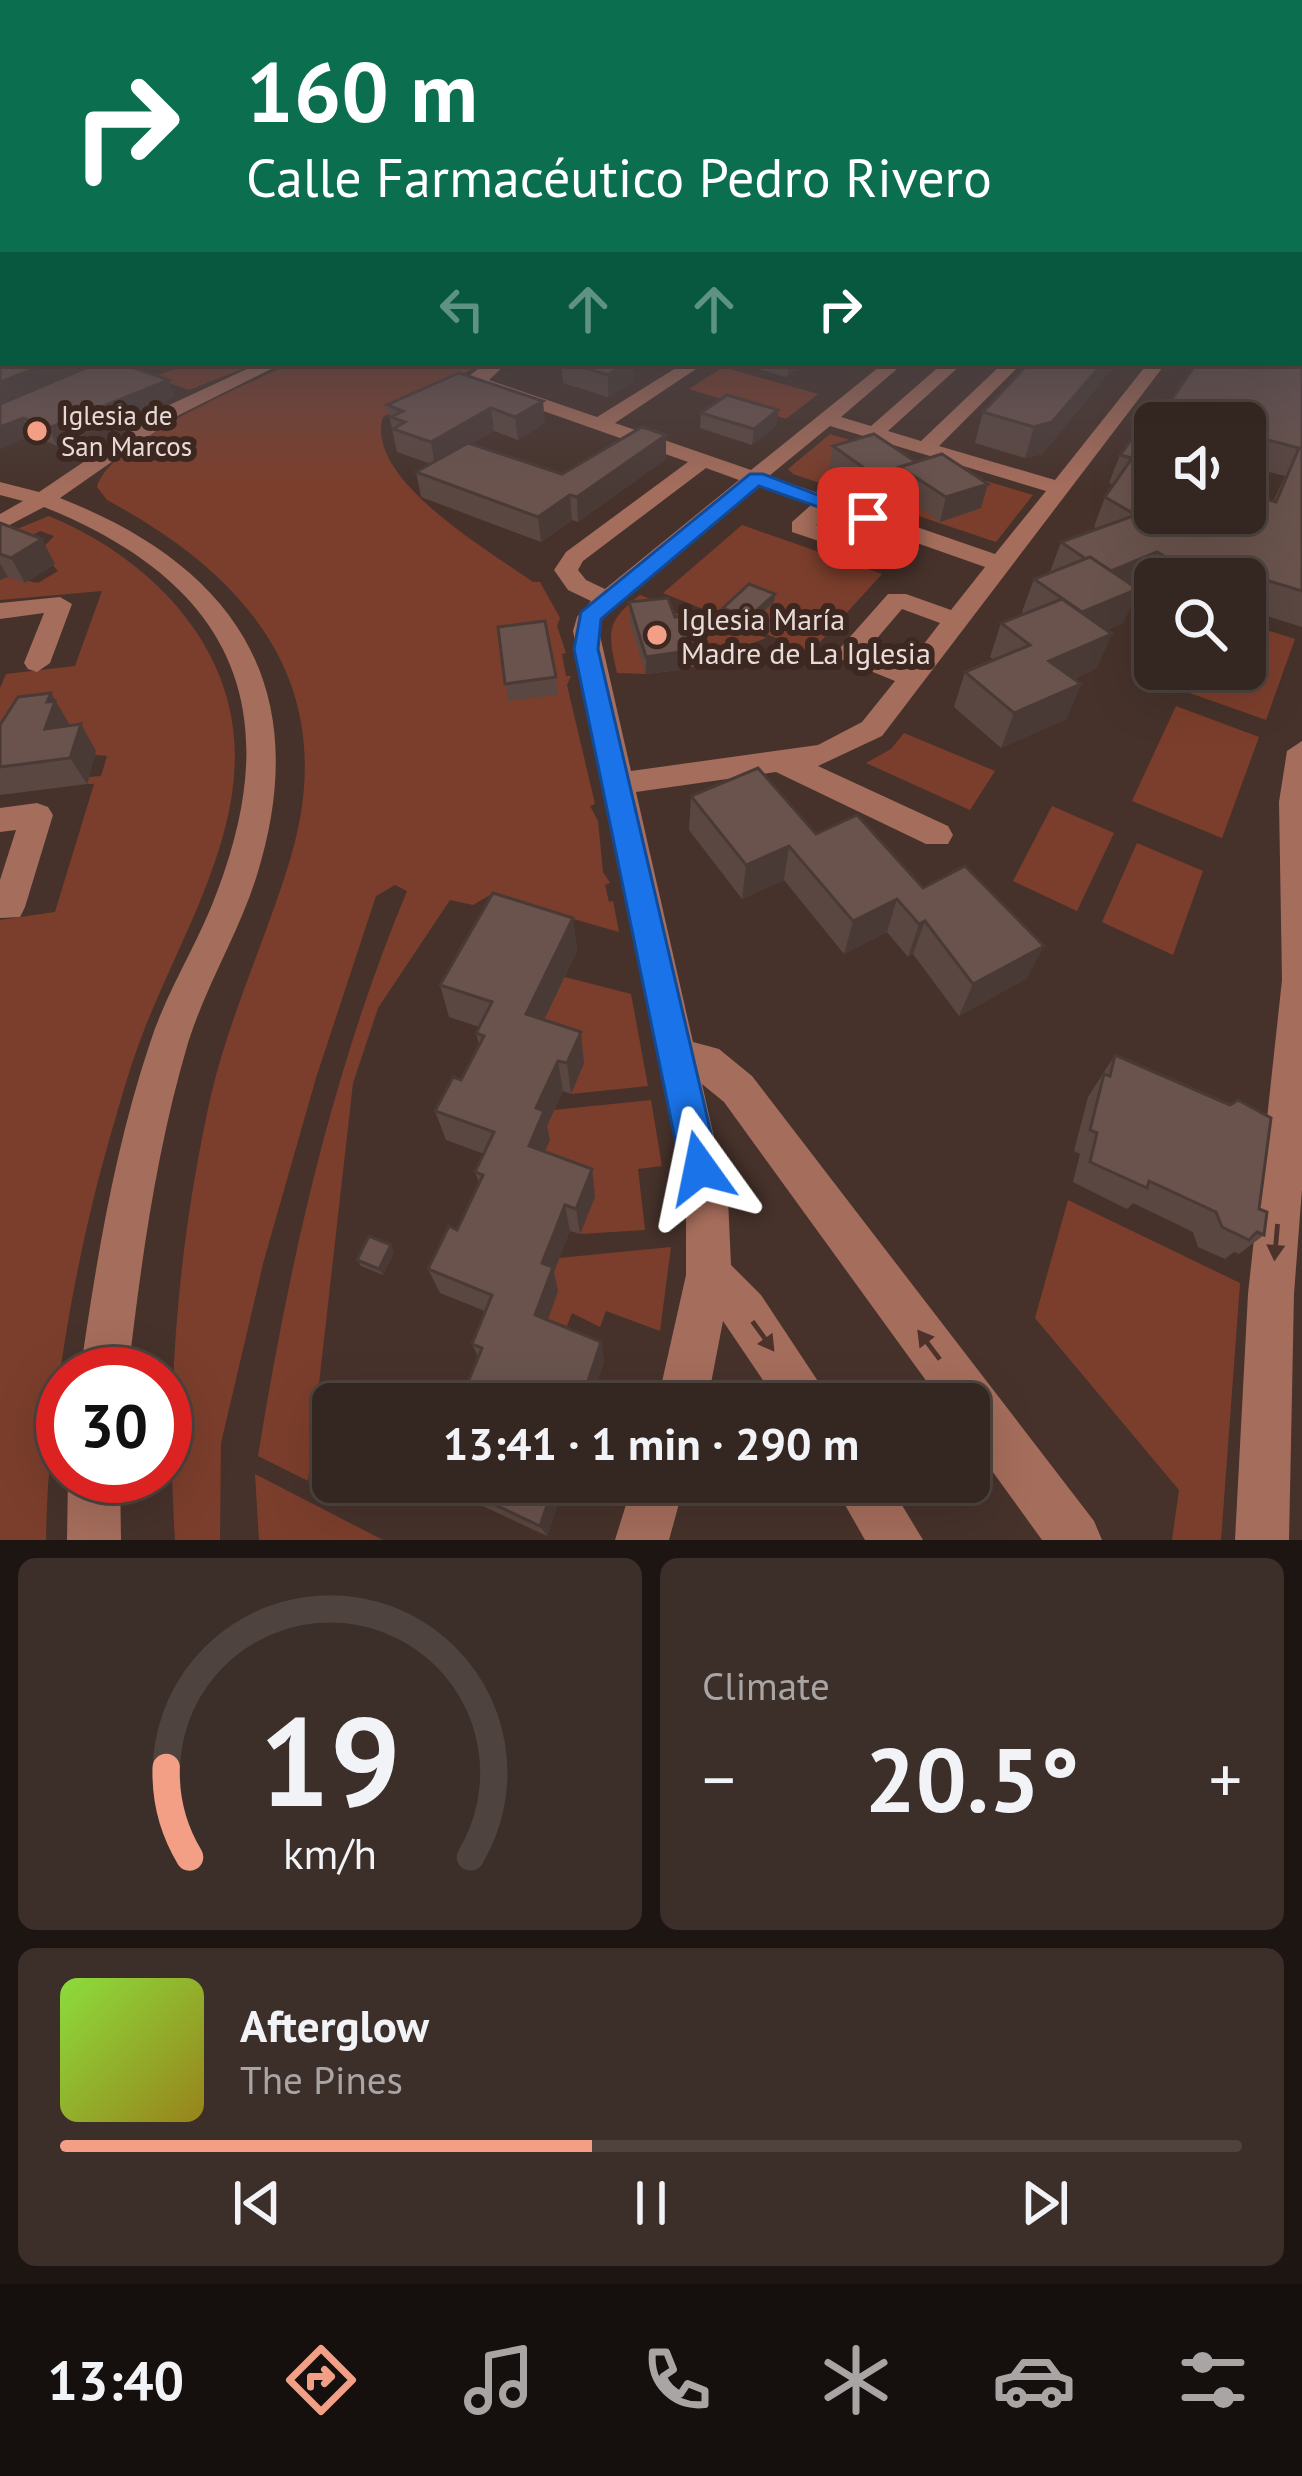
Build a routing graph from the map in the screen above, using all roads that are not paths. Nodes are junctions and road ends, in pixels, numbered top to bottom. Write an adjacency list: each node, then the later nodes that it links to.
1 (268, 366): 16 (street)
2 (493, 366): 9 (street)
3 (891, 366): 8 (street)
4 (951, 366): 10 (street)
5 (1010, 366): 11 (street)
6 (1155, 366): 15 (street)
7 (690, 367): 9 (street)
8 (827, 419): 10 (street); 13 (street)
9 (600, 424): 12 (street)
10 (874, 433): 11 (street)
11 (925, 448): 15 (street)
12 (704, 460): 13 (street); 21 (street)
13 (757, 478): 17 (street); 21 (street)
14 (0, 488): 16 (street)
15 (1060, 488): 20 (street)
16 (47, 498): 18 (street); 35 (street)
17 (826, 503): 19 (street); 19 (street)
18 (0, 524)
19 (910, 532): 20 (street)
20 (1004, 565): 23 (street)
21 (607, 599): 28 (street)
22 (0, 611): 24 (street)
23 (958, 621): 25 (street); 25 (street)
24 (37, 663)
25 (913, 678): 27 (street)
26 (1302, 751): 32 (street)
27 (779, 761): 28 (street); 30 (street)
28 (616, 784): 33 (street)
29 (0, 820): 31 (street)
30 (937, 835)
31 (8, 907)
32 (1300, 970): 45 (street, one-way to 45)
33 (675, 1056): 34 (street); 44 (street, one-way to 33)
34 (710, 1275): 36 (street); 37 (street, one-way to 37)
35 (107, 1347)
36 (687, 1383)
37 (794, 1383)
38 (94, 1503): 41 (street)
39 (653, 1503): 42 (street)
40 (872, 1503): 43 (street)
41 (94, 1540)
42 (642, 1540)
43 (896, 1540)
44 (1075, 1540)
45 (1262, 1540)

